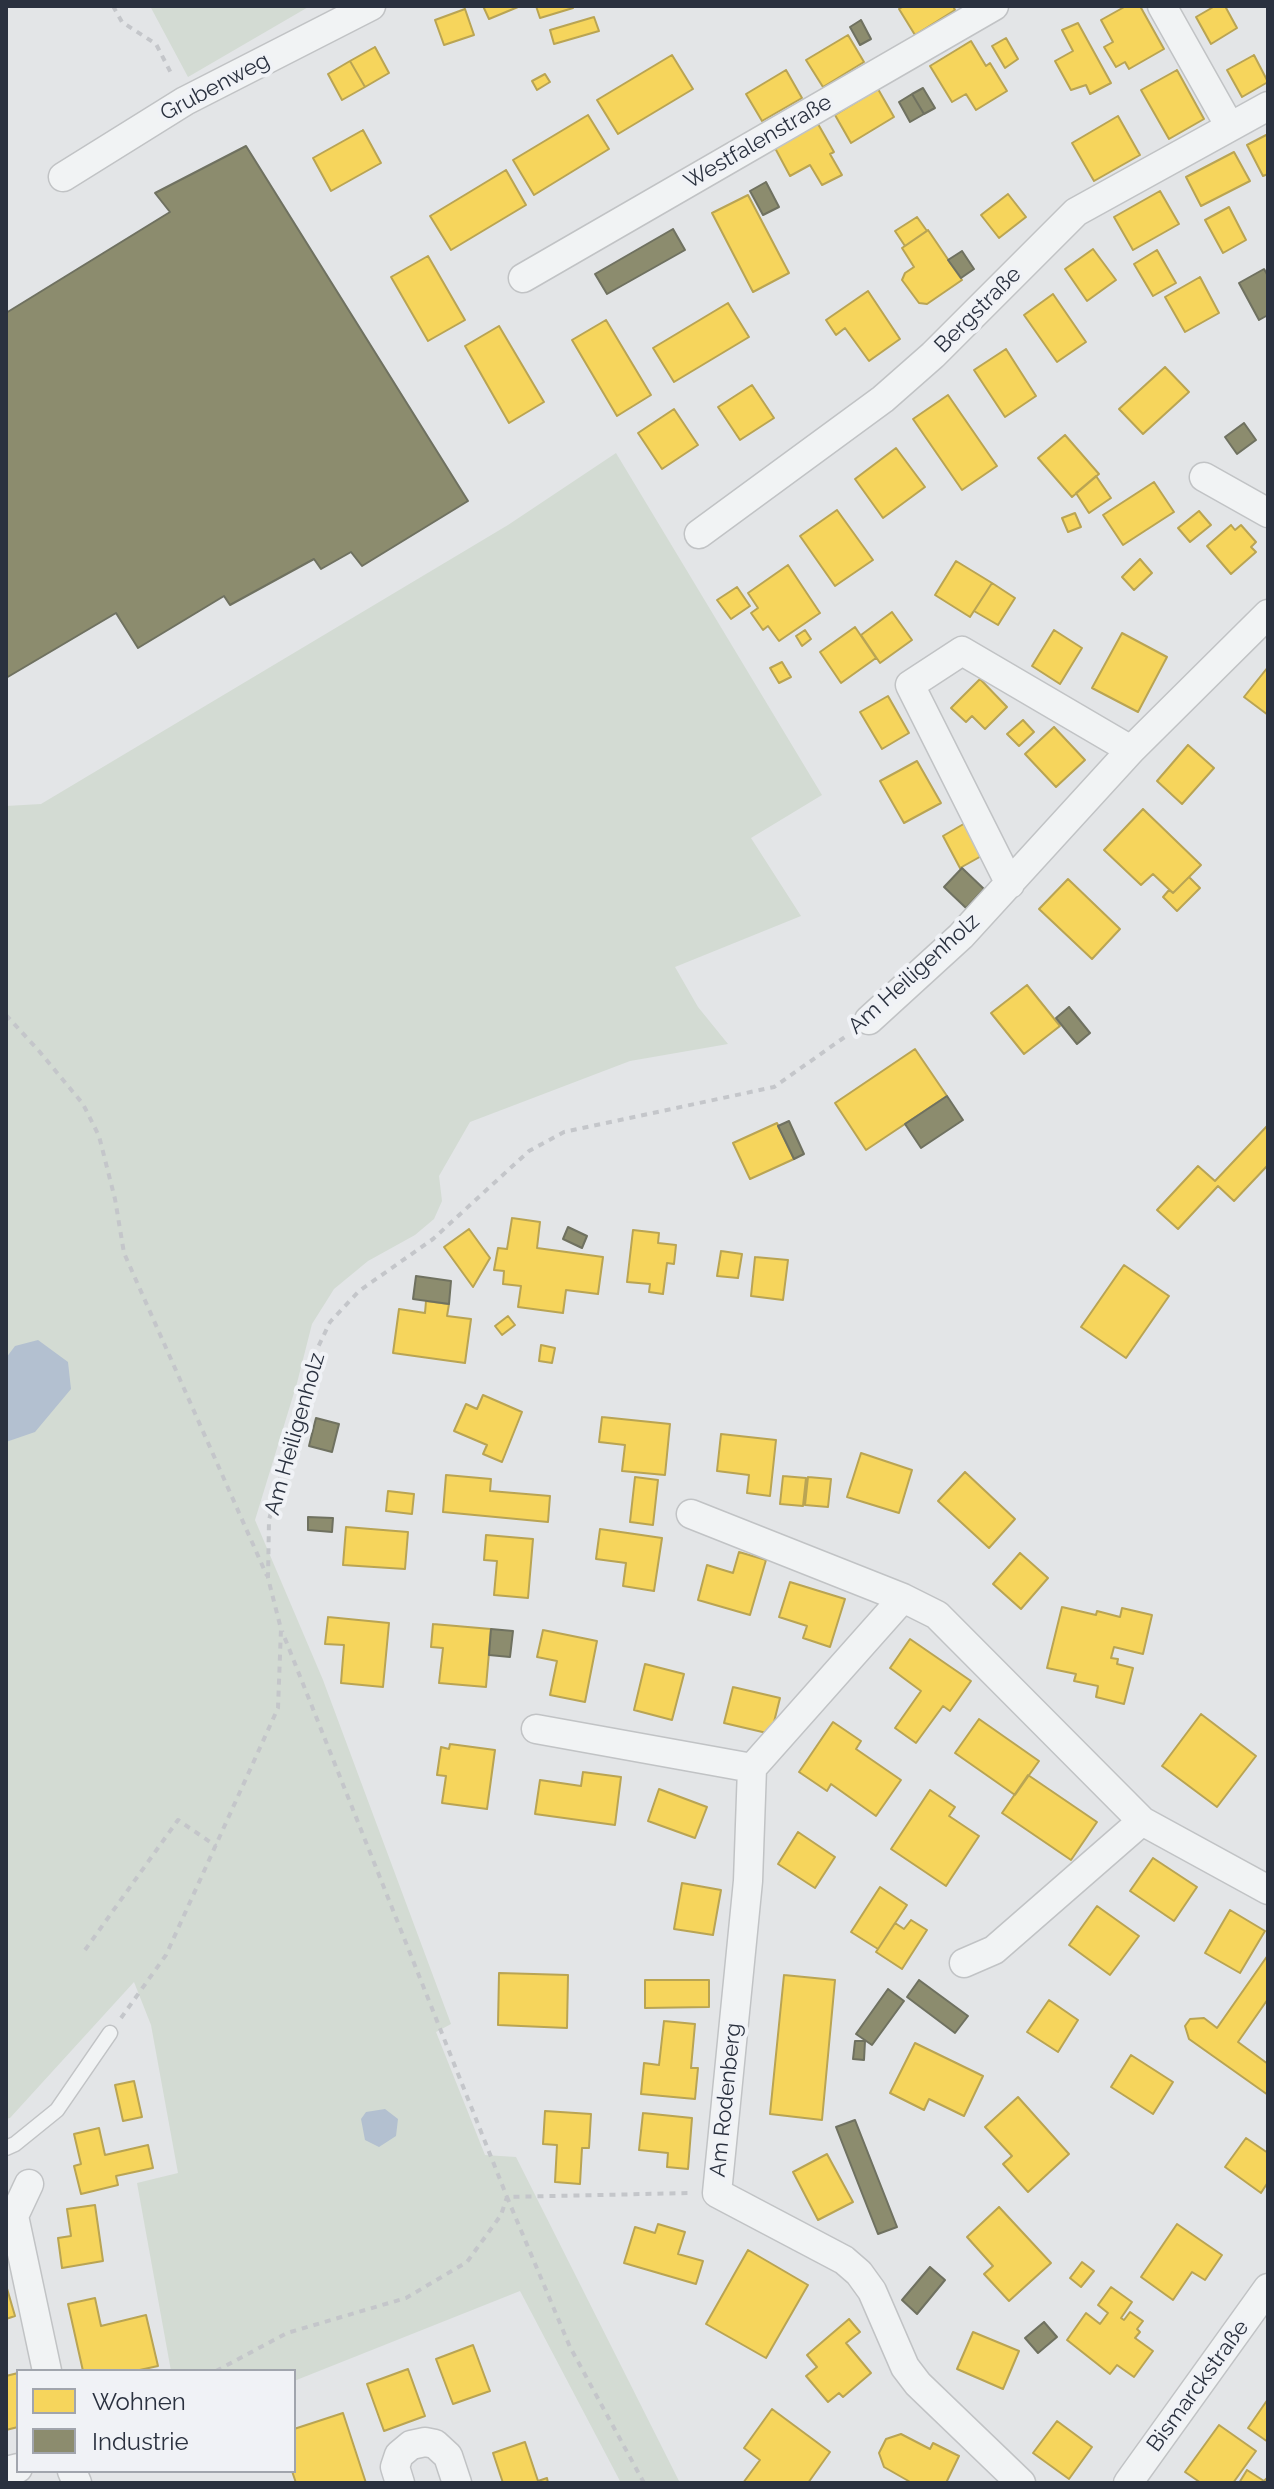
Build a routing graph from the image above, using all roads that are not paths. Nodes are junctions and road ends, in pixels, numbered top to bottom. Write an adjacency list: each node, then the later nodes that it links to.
1 (371, 6): 6 (street, Grubenweg)
2 (994, 6): 7 (street, Westfalenstraße)
3 (1162, 6): 5 (street)
4 (1268, 106): 5 (street, Bergstraße)
5 (1229, 125): 10 (street, Bergstraße)
6 (63, 177)
7 (523, 278)
8 (1204, 477): 9 (street)
9 (1268, 513)
10 (699, 534)
11 (1268, 614): 12 (street, Am Heiligenholz)
12 (1131, 750): 13 (street, Am Heiligenholz); 13 (street)
13 (1010, 884): 14 (street, Am Heiligenholz)
14 (869, 1020)
15 (691, 1514): 16 (street)
16 (903, 1598): 18 (street); 19 (street)
17 (536, 1729): 18 (street)
18 (752, 1768): 30 (street, Am Rodenberg)
19 (1142, 1821): 20 (street); 21 (street)
20 (1268, 1890)
21 (964, 1963)
22 (110, 2033): 23 (lane)
23 (6, 2148)
24 (29, 2184): 26 (street)
25 (1268, 2288): 27 (street, Bismarckstraße)
26 (47, 2369)
27 (1136, 2481)
28 (400, 2483): 29 (street)
29 (457, 2483)
30 (1021, 2483)

